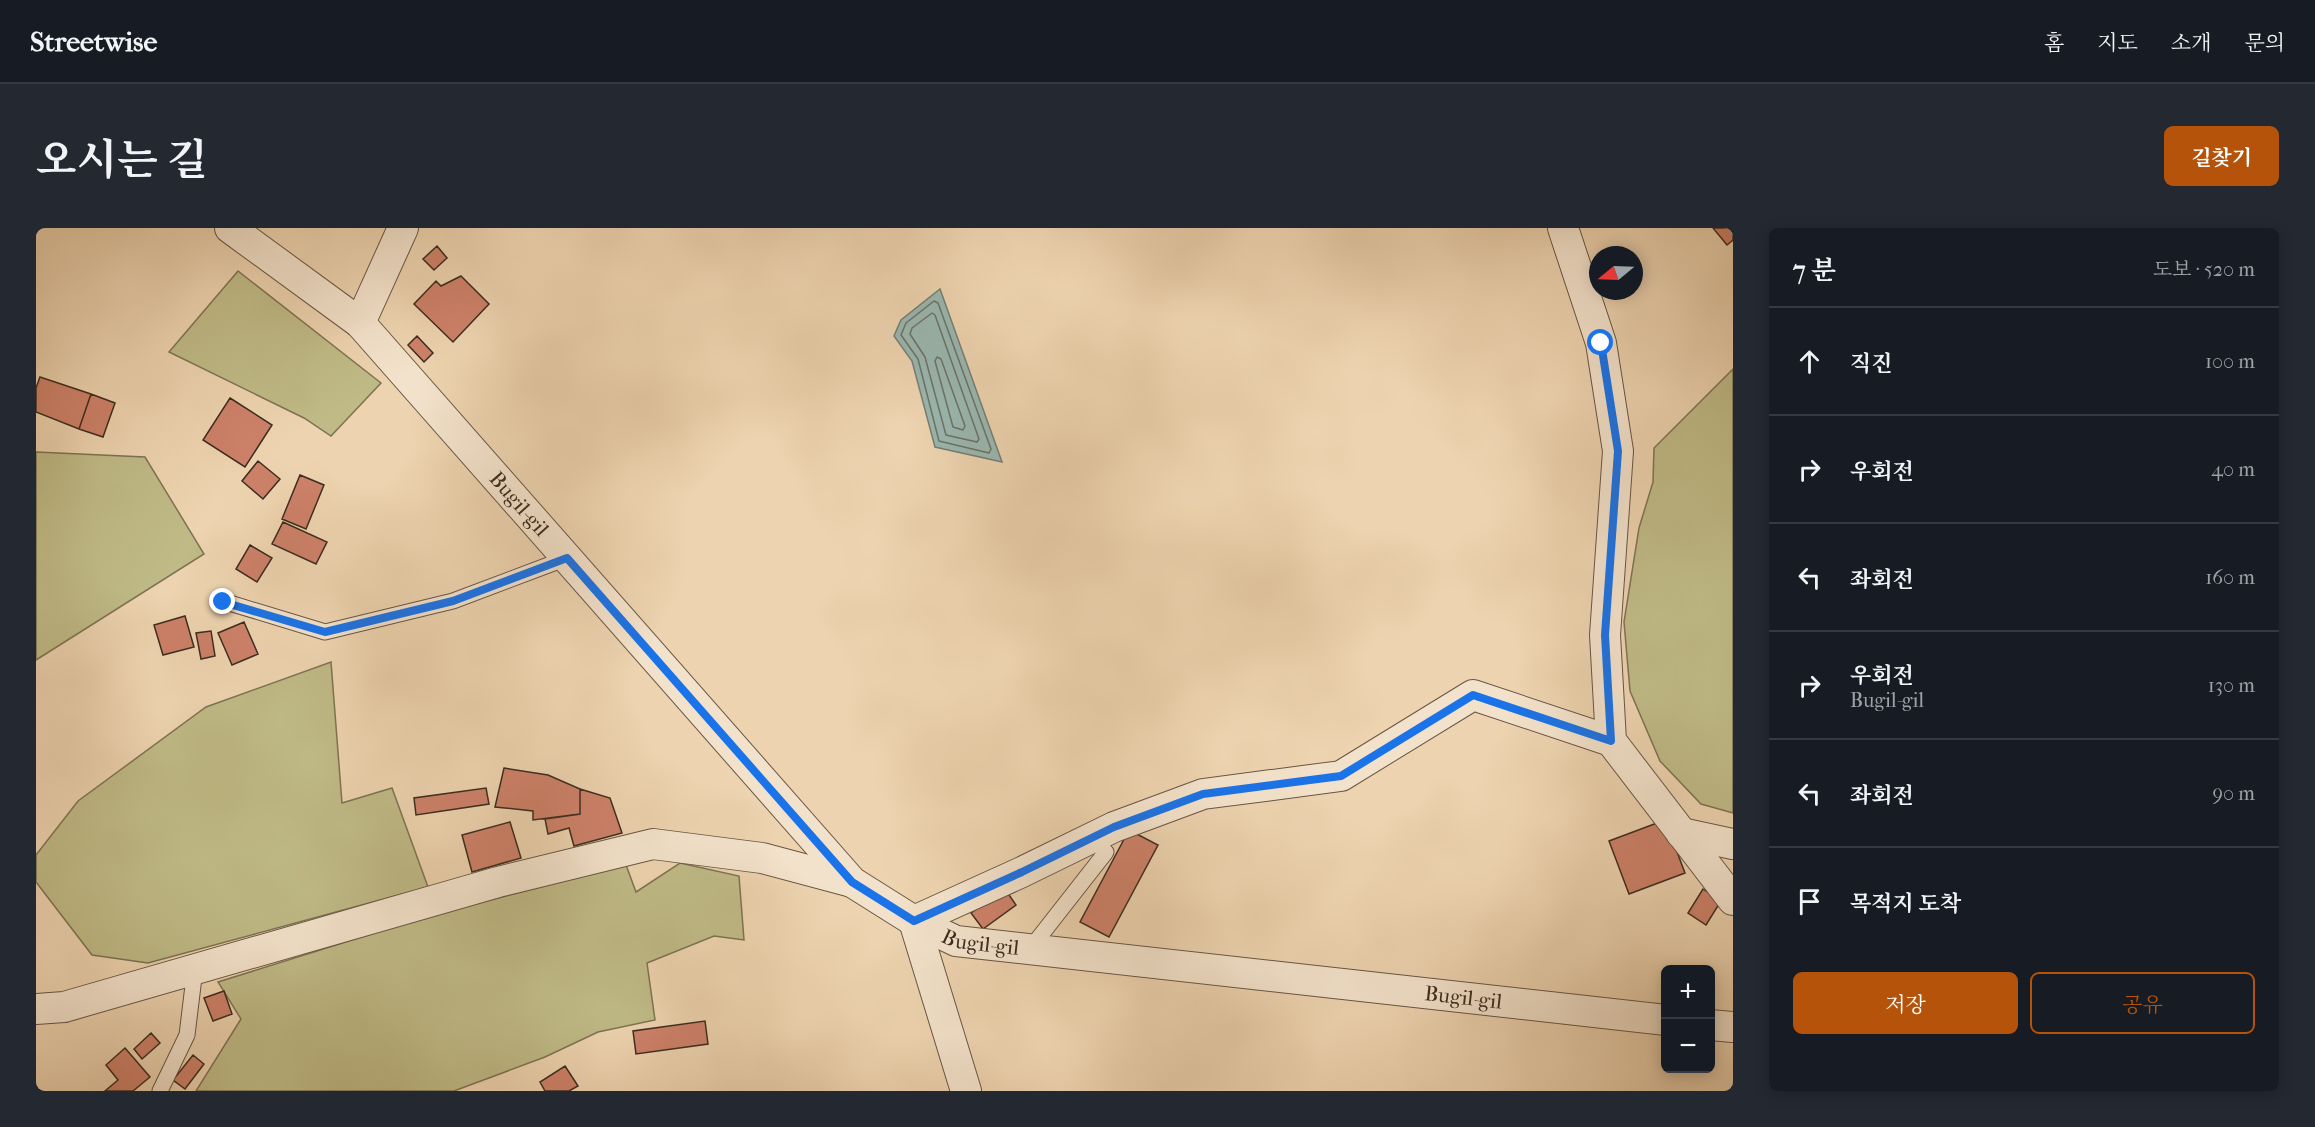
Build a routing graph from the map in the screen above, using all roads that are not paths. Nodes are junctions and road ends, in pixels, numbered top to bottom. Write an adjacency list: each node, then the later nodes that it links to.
1 (230, 228): 4 (street, Bugil-gil)
2 (404, 228): 4 (street)
3 (1563, 228): 7 (street)
4 (360, 323): 5 (street, Bugil-gil)
5 (567, 558): 6 (lane); 11 (street, Bugil-gil)
6 (223, 602)
7 (1611, 741): 8 (street); 13 (street)
8 (1682, 833): 9 (street); 12 (street)
9 (1733, 844)
10 (1106, 852): 14 (lane)
11 (852, 882): 13 (street, Bugil-gil); 15 (street)
12 (1733, 900)
13 (914, 921): 14 (street, Bugil-gil); 21 (street)
14 (1030, 949): 17 (street, Bugil-gil)
15 (195, 969): 16 (street); 20 (lane)
16 (36, 1009)
17 (1661, 1020)
18 (1715, 1026): 19 (street)
19 (1733, 1028)
20 (160, 1091)
21 (966, 1091)

